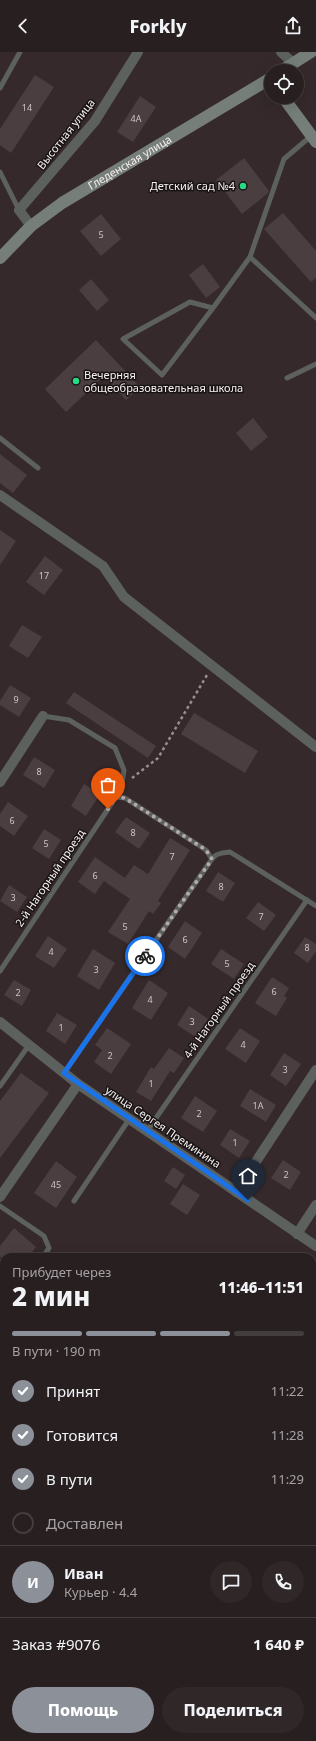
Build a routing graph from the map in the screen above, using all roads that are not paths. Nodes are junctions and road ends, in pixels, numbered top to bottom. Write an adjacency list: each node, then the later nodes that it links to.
1 (20, 52): 7 (lane)
2 (138, 52): 11 (street, Высотная улица)
3 (281, 52): 5 (street)
4 (311, 52): 5 (main road)
5 (293, 63)
6 (264, 83): 12 (main road, Гледенская улица)
7 (0, 88)
8 (288, 104): 9 (main road)
9 (314, 139): 13 (lane)
10 (0, 172): 11 (lane)
11 (19, 210): 12 (street)
12 (31, 226): 14 (main road, Гледенская улица)
13 (250, 257): 15 (lane); 16 (lane)
14 (0, 258)
15 (212, 308): 15 (lane)
16 (316, 318)
17 (316, 364): 18 (lane)
18 (286, 378)
19 (0, 438): 20 (lane)
20 (38, 468)
21 (0, 495): 23 (street)
22 (43, 716): 24 (street); 25 (lane, 2-й Нагорный проезд)
23 (316, 747)
24 (0, 782)
25 (116, 797): 26 (lane); 29 (lane, 2-й Нагорный проезд)
26 (212, 859): 27 (lane); 33 (lane)
27 (307, 900): 28 (lane); 37 (lane, 4-й Нагорный проезд)
28 (316, 906)
29 (0, 971)
30 (0, 1022): 31 (street, улица Сергея Преминина)
31 (29, 1045): 33 (street, улица Сергея Преминина); 35 (lane)
32 (316, 1070): 38 (street)
33 (64, 1073): 34 (street, улица Сергея Преминина)
34 (78, 1084): 36 (street, улица Сергея Преминина); 39 (street)
35 (0, 1086)
36 (130, 1118): 37 (street, улица Сергея Преминина); 40 (lane)
37 (147, 1131): 38 (street, улица Сергея Преминина)
38 (236, 1192): 43 (street, улица Сергея Преминина)
39 (0, 1197)
40 (74, 1201)
41 (316, 1205): 43 (street)
42 (0, 1206): 45 (lane)
43 (297, 1234): 44 (street, улица Сергея Преминина)
44 (316, 1246)
45 (46, 1253)

